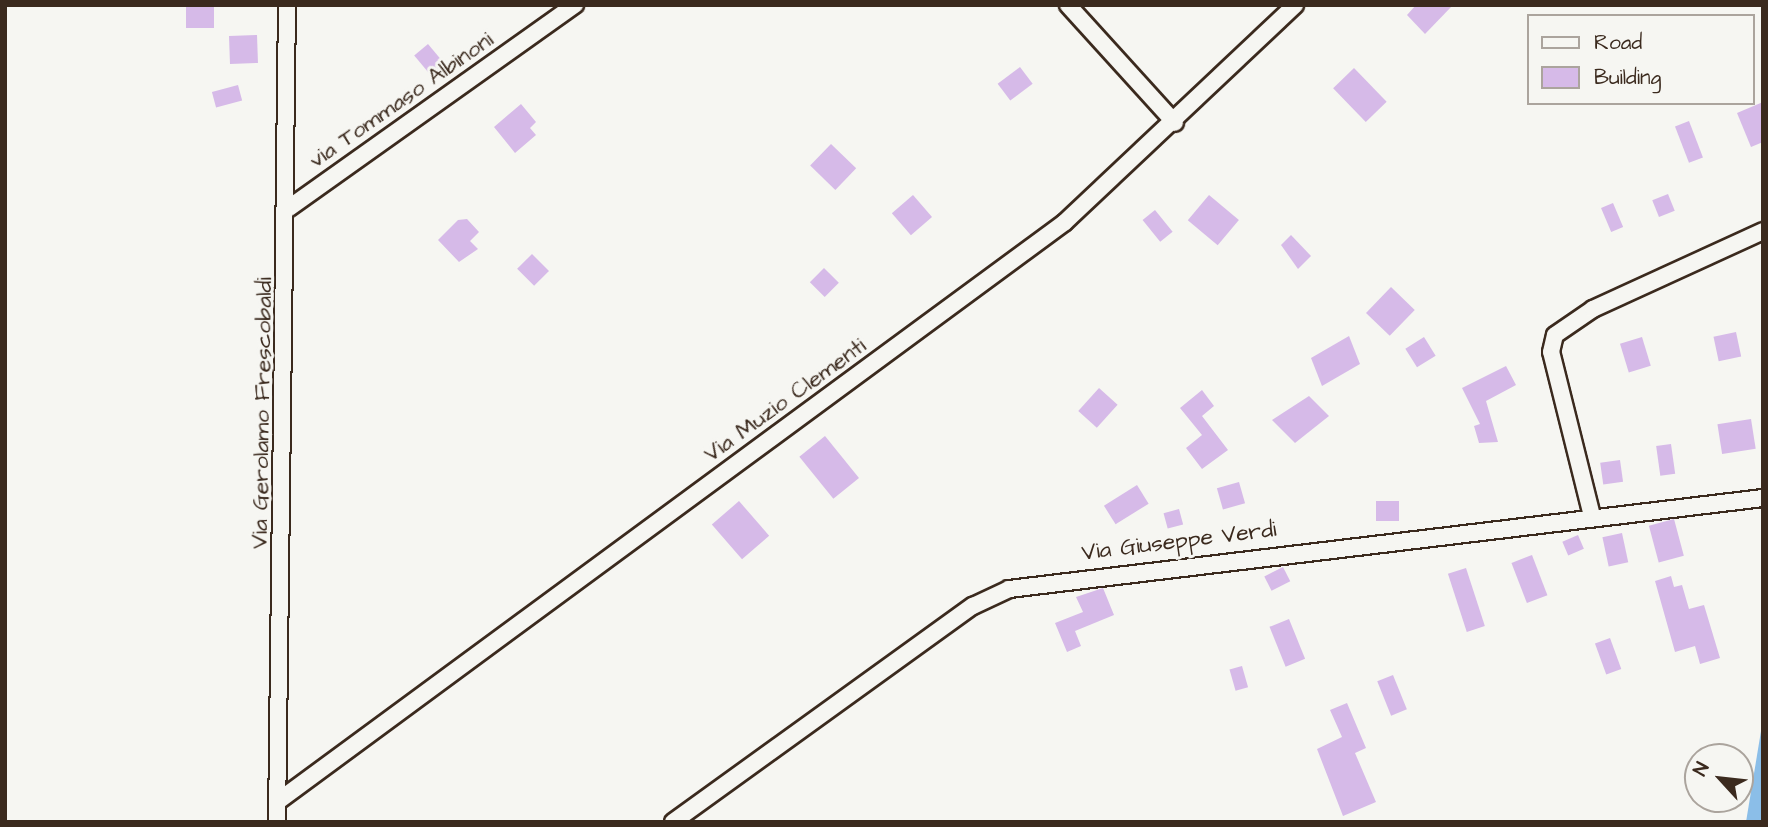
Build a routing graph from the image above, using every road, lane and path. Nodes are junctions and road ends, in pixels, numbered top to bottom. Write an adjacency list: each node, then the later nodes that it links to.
1 (287, 5): 6 (street, Via Gerolamo Frescobaldi)
2 (575, 5): 6 (street, via Tommaso Albinoni)
3 (1068, 5): 5 (street)
4 (1295, 5): 5 (street, Via Muzio Clementi)
5 (1175, 123): 10 (street, Via Muzio Clementi)
6 (289, 208): 10 (street, Via Gerolamo Frescobaldi)
7 (1763, 231): 9 (street)
8 (1763, 498): 9 (street, Via Giuseppe Verdi)
9 (1592, 516): 12 (street, Via Giuseppe Verdi)
10 (277, 802): 11 (street, Via Gerolamo Frescobaldi)
11 (277, 822)
12 (673, 822)

